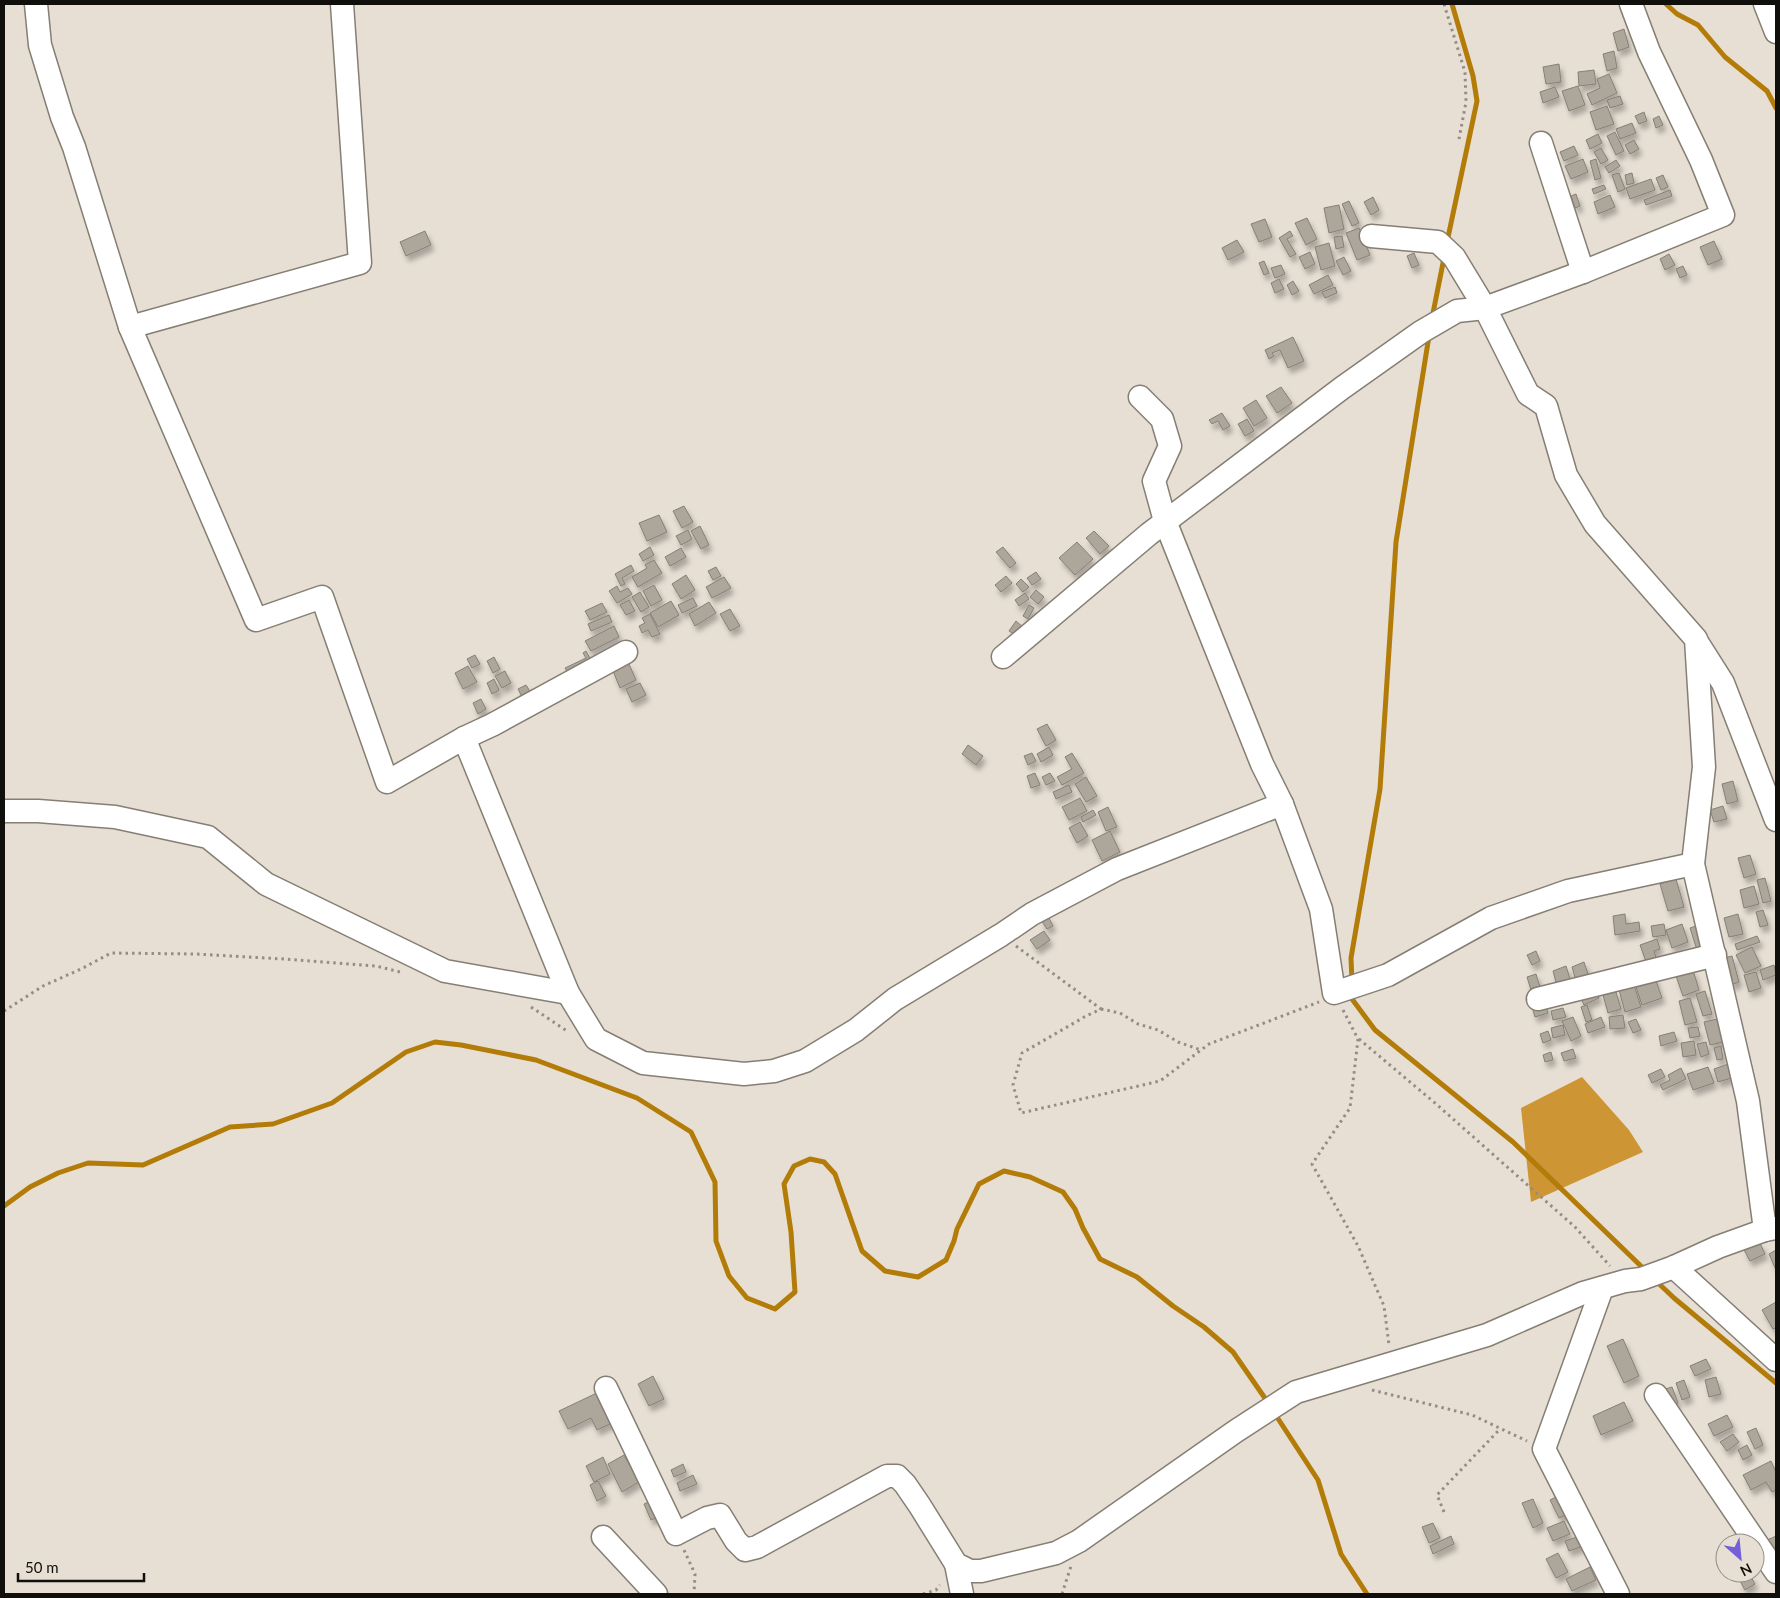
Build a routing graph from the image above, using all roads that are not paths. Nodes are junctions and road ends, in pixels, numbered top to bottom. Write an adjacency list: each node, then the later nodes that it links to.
1 (36, 4): 10 (street)
2 (342, 4): 10 (street)
3 (1765, 4): 5 (street)
4 (1640, 5): 8 (street)
5 (1776, 32)
6 (1541, 143): 8 (street)
7 (1371, 236): 9 (street)
8 (1583, 272): 9 (street)
9 (1485, 308): 12 (street); 13 (street)
10 (130, 327): 16 (street)
11 (1140, 397): 12 (street)
12 (1165, 521): 15 (street); 17 (street)
13 (1696, 639): 19 (street); 20 (street)
14 (626, 652): 16 (street)
15 (1003, 657)
16 (464, 738): 22 (street)
17 (1282, 804): 20 (street); 22 (street)
18 (4, 811): 22 (street)
19 (1776, 820)
20 (1693, 864): 21 (street)
21 (1715, 955): 23 (street); 24 (street)
22 (568, 993)
23 (1538, 998)
24 (1770, 1229): 25 (street)
25 (1718, 1247): 26 (street); 28 (street)
26 (1670, 1268): 27 (street); 28 (street)
27 (1602, 1288): 33 (street); 37 (street)
28 (1704, 1294): 29 (street)
29 (1776, 1360)
30 (606, 1388): 33 (street)
31 (1656, 1395): 34 (street)
32 (603, 1537): 35 (street)
33 (956, 1564): 36 (street)
34 (1776, 1572)
35 (656, 1594)
36 (962, 1594)
37 (1618, 1594)

